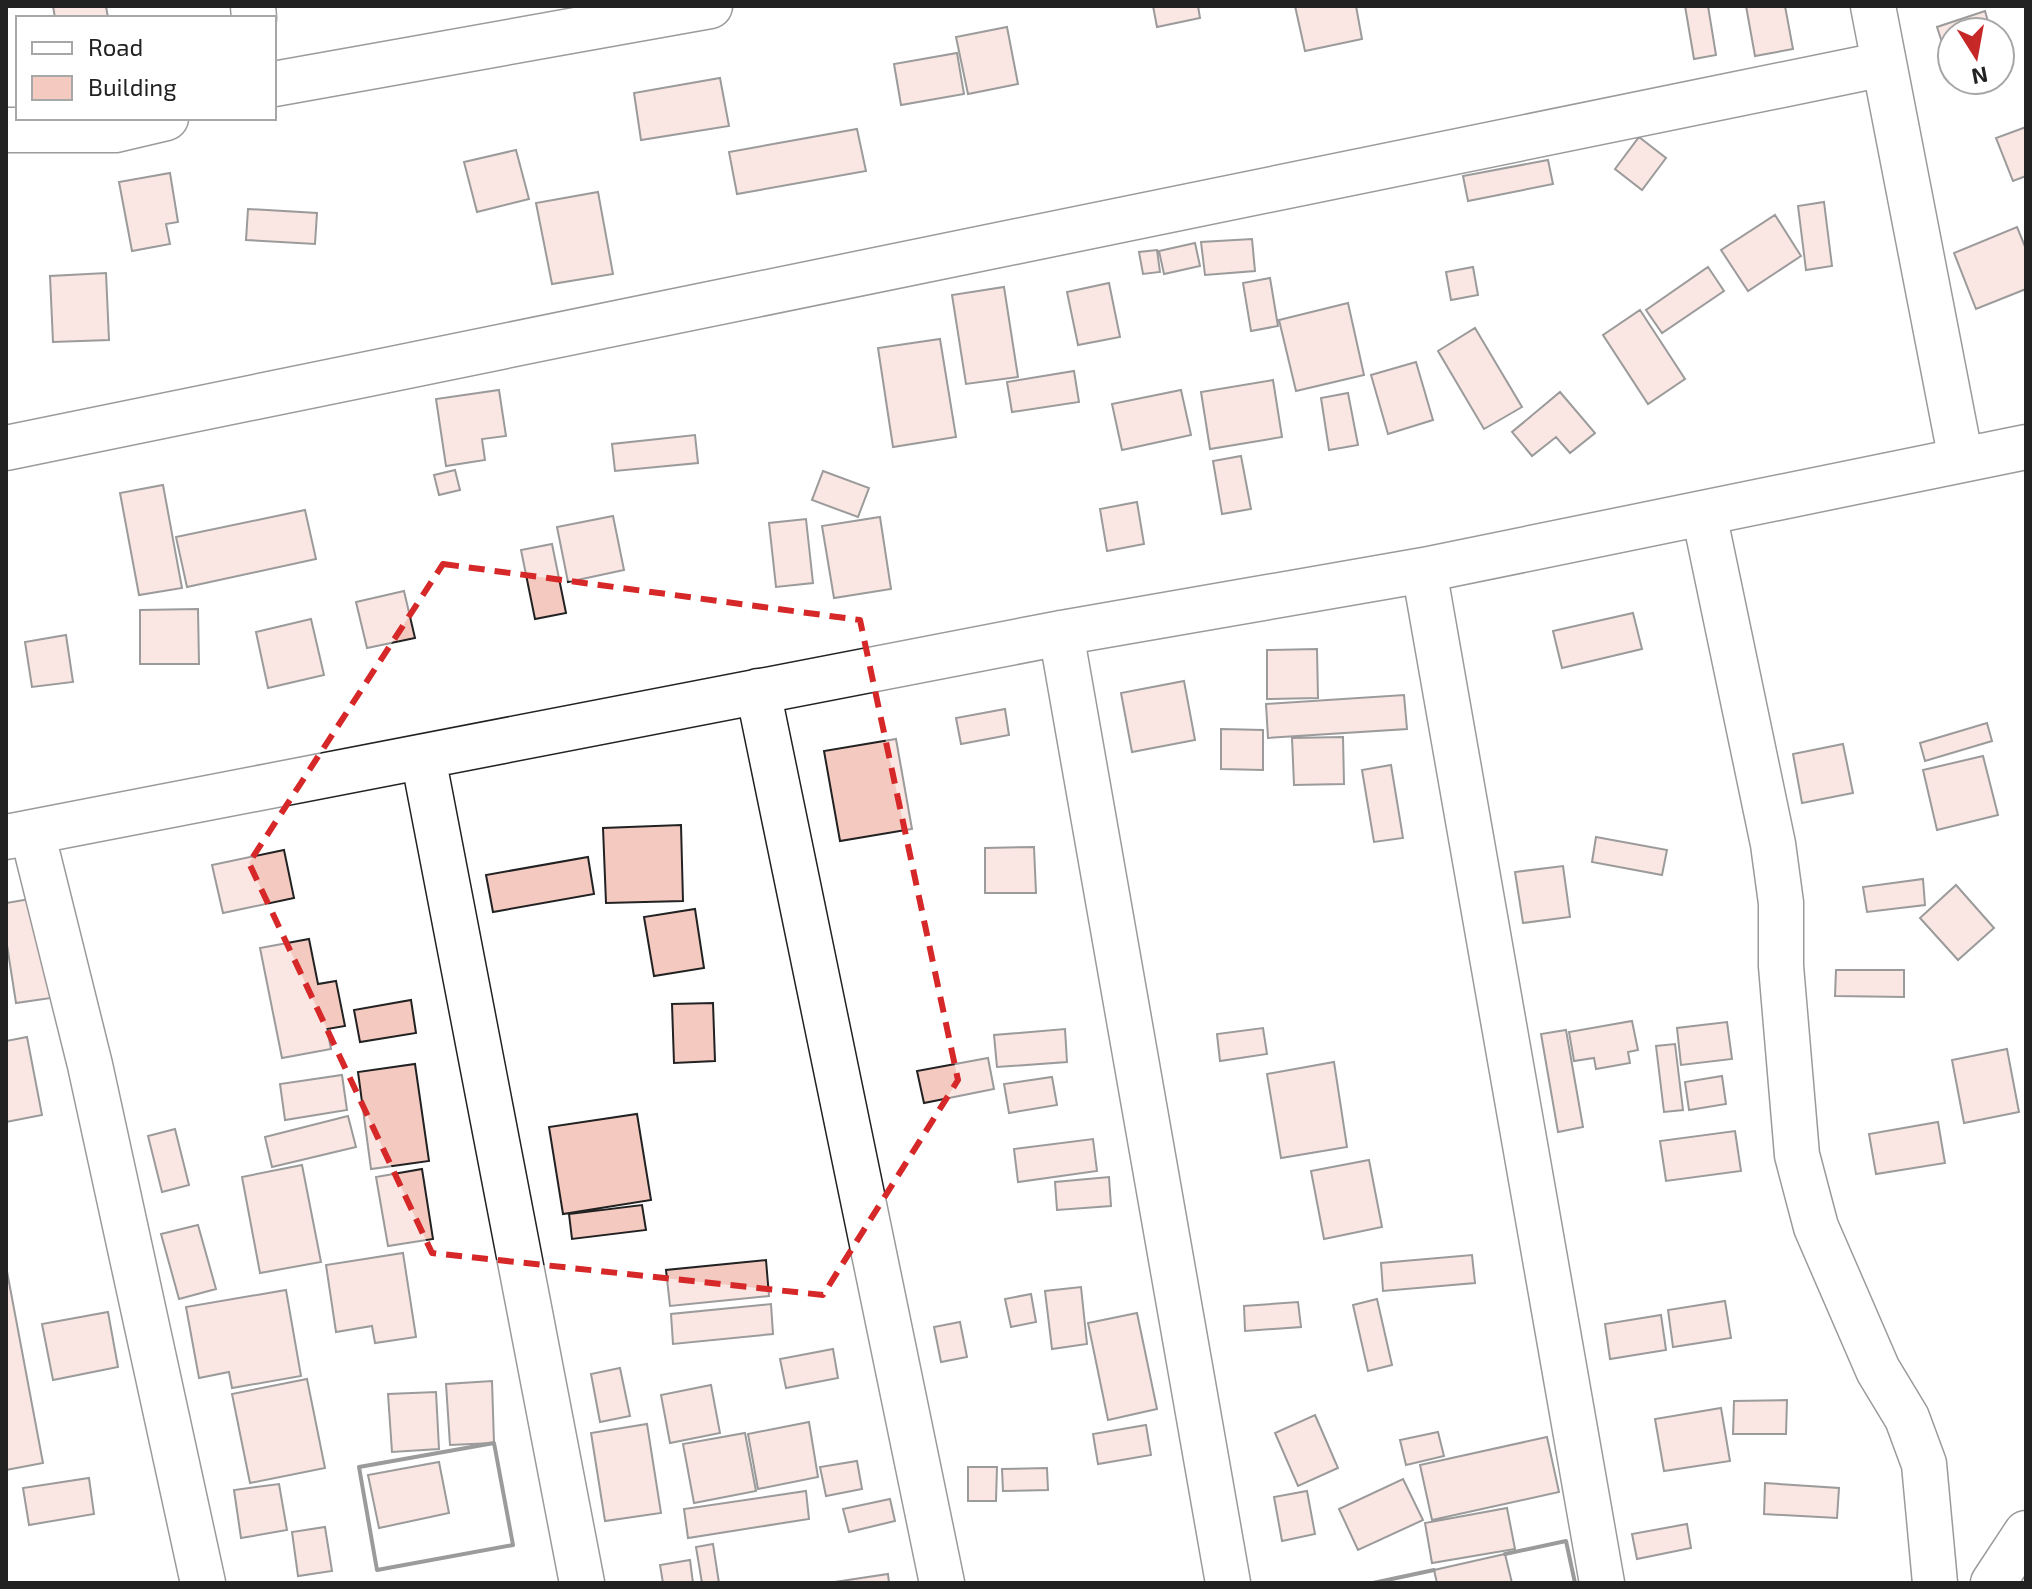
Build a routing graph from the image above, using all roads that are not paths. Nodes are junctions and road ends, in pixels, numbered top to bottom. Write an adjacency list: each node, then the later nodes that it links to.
1 (710, 6): 4 (street)
2 (1873, 6): 3 (street)
3 (1884, 64): 8 (street); 9 (street)
4 (276, 84)
5 (158, 120): 6 (street)
6 (6, 130)
7 (2026, 447): 9 (street)
8 (6, 448)
9 (1961, 460): 10 (street)
10 (1704, 514): 11 (street); 22 (street)
11 (1424, 570): 12 (street); 21 (street)
12 (1061, 633): 13 (street); 20 (street)
13 (758, 691): 14 (street); 19 (street)
14 (423, 757): 15 (street); 18 (street)
15 (19, 834): 17 (street)
16 (2026, 1533): 23 (street)
17 (203, 1583)
18 (582, 1583)
19 (942, 1583)
20 (1228, 1583)
21 (1602, 1583)
22 (1935, 1583)
23 (1993, 1583)

